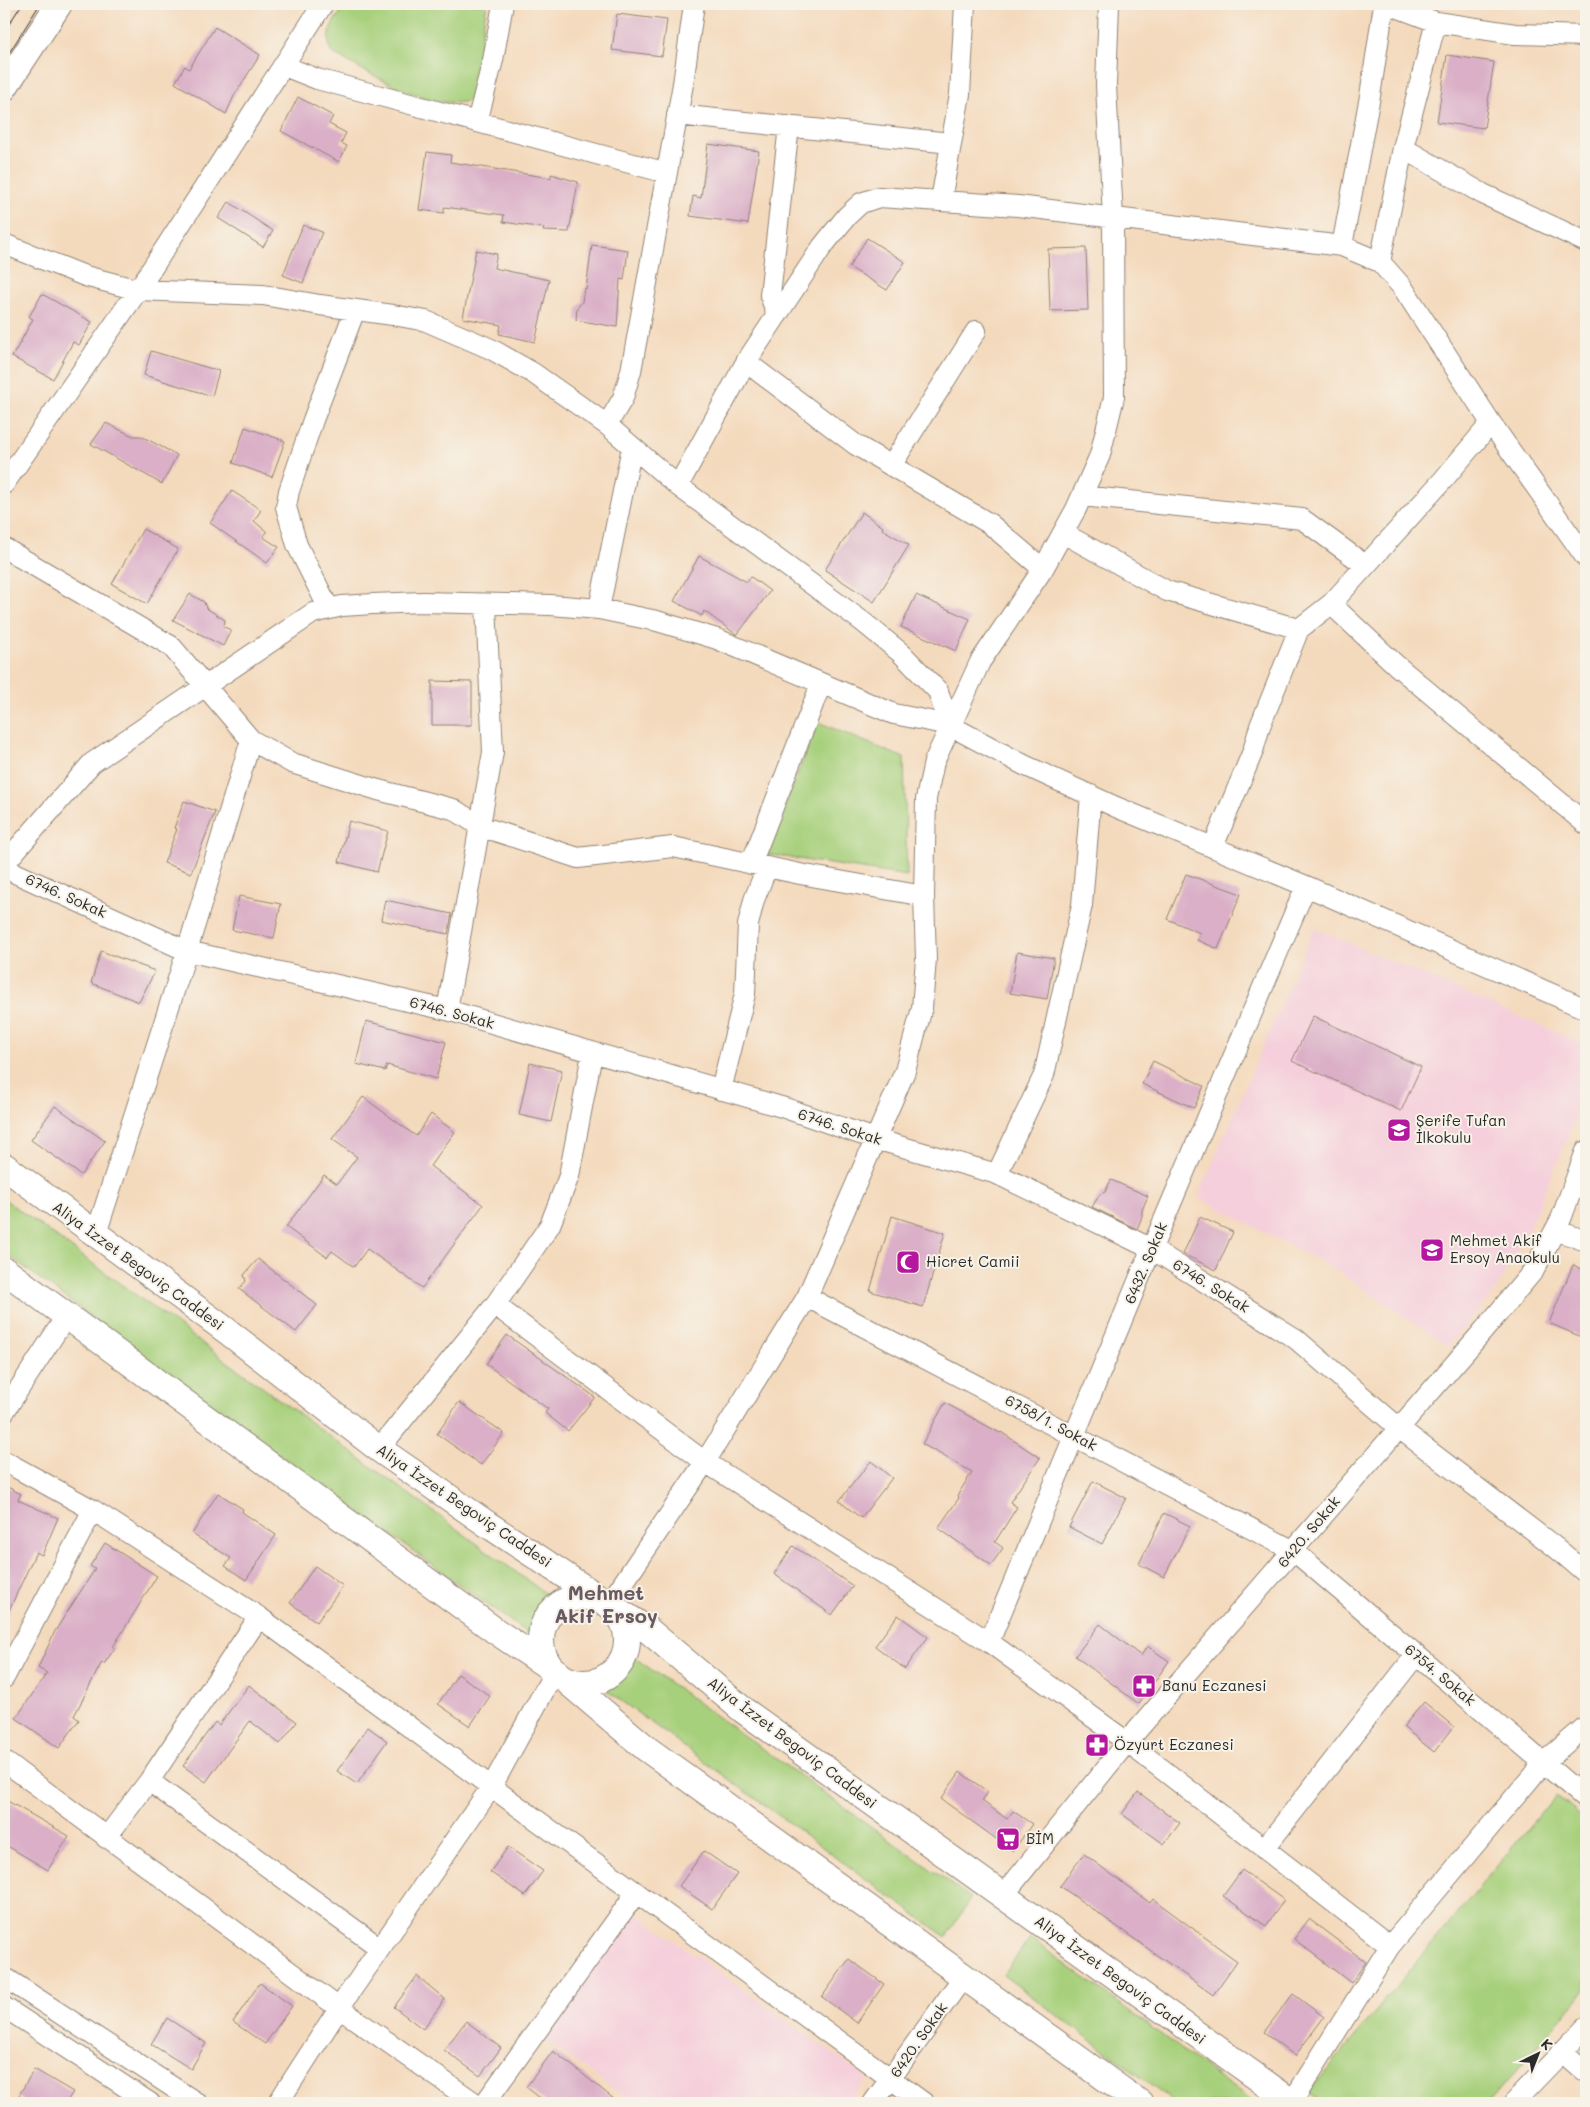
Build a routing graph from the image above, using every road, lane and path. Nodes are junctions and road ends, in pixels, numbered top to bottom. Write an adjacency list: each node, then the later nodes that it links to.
1 (59, 4): 12 (main road)
2 (323, 4): 11 (street)
3 (503, 4): 14 (street)
4 (694, 4): 13 (street)
5 (965, 4): 16 (street)
6 (1109, 4): 20 (street)
7 (1384, 4): 23 (street)
8 (1388, 4): 9 (street)
9 (1436, 22): 10 (street); 17 (street)
10 (1586, 36)
11 (284, 66): 14 (street); 25 (street)
12 (4, 88)
13 (677, 115): 15 (street); 18 (street)
14 (477, 122): 18 (street)
15 (789, 126): 16 (street); 27 (street)
16 (951, 143): 19 (street)
17 (1403, 148): 21 (street); 24 (street)
18 (667, 173): 31 (street)
19 (940, 200): 20 (street); 27 (street)
20 (1113, 218): 23 (street); 36 (street)
21 (1586, 242)
22 (4, 244): 25 (street)
23 (1342, 246): 24 (street)
24 (1380, 262): 30 (street)
25 (138, 290): 26 (street); 34 (street)
26 (355, 310): 31 (street); 44 (street)
27 (777, 315): 29 (street)
28 (976, 331): 33 (street)
29 (746, 362): 33 (street); 35 (street)
30 (1491, 423): 39 (street); 40 (street)
31 (607, 425): 32 (street)
32 (632, 447): 35 (street); 45 (street)
33 (891, 466): 41 (street)
34 (4, 484)
35 (678, 486): 49 (street)
36 (1082, 496): 37 (street); 40 (street)
37 (1063, 533): 41 (street); 46 (street)
38 (4, 548): 48 (street)
39 (1586, 558)
40 (1365, 565): 42 (street)
41 (1043, 569): 49 (street)
42 (1331, 604): 46 (street); 52 (street)
43 (486, 605): 44 (street); 45 (street); 53 (street)
44 (329, 609): 48 (street)
45 (598, 609): 47 (street)
46 (1299, 629): 54 (street)
47 (821, 684): 49 (street); 56 (street)
48 (203, 685): 50 (street); 55 (street)
49 (949, 725): 51 (street); 59 (street)
50 (251, 740): 53 (street); 60 (street)
51 (1091, 795): 54 (street); 68 (street)
52 (1586, 824)
53 (480, 826): 56 (street); 62 (street)
54 (1213, 847): 58 (street)
55 (4, 864)
56 (759, 865): 59 (street); 64 (street)
57 (4, 868): 60 (street, 6746. Sokak)
58 (1306, 886): 61 (street); 72 (street, 6432. Sokak)
59 (924, 896): 65 (street)
60 (187, 951): 62 (street, 6746. Sokak); 70 (street)
61 (1586, 1009)
62 (447, 1010): 63 (street, 6746. Sokak)
63 (592, 1054): 64 (street, 6746. Sokak); 75 (street)
64 (721, 1090): 65 (street, 6746. Sokak)
65 (875, 1139): 68 (street, 6746. Sokak); 74 (street)
66 (1586, 1151): 69 (street, 6420. Sokak)
67 (4, 1166): 70 (main road, Aliya İzzet Begoviç Caddesi)
68 (997, 1174): 72 (street, 6746. Sokak)
69 (1555, 1230): 71 (street); 78 (street, 6420. Sokak)
70 (96, 1234): 80 (main road, Aliya İzzet Begoviç Caddesi)
71 (1586, 1241)
72 (1152, 1249): 78 (street, 6746. Sokak); 79 (street, 6432. Sokak)
73 (4, 1270): 76 (main road)
74 (808, 1297): 79 (street, 6758/1. Sokak); 82 (street)
75 (495, 1305): 80 (street); 82 (street)
76 (67, 1315): 77 (street); 90 (main road)
77 (4, 1412)
78 (1399, 1428): 84 (street, 6420. Sokak); 85 (street, 6746. Sokak)
79 (1074, 1435): 84 (street, 6758/1. Sokak); 88 (street, 6432. Sokak)
80 (379, 1449): 86 (main road, Aliya İzzet Begoviç Caddesi)
81 (4, 1461): 83 (street)
82 (705, 1462): 86 (street); 88 (street)
83 (93, 1510): 87 (street); 91 (street)
84 (1294, 1551): 89 (street, 6754. Sokak); 93 (street, 6420. Sokak)
85 (1586, 1573)
86 (609, 1604): 90 (main road); 90 (main road); 102 (main road, Aliya İzzet Begoviç Caddesi)
87 (259, 1617): 96 (street); 97 (street)
88 (989, 1642): 93 (street)
89 (1416, 1655): 95 (street, 6754. Sokak); 100 (street)
90 (555, 1671): 97 (street); 105 (main road)
91 (4, 1678)
92 (1586, 1726): 95 (street)
93 (1127, 1742): 100 (street); 102 (street, 6420. Sokak)
94 (4, 1761): 99 (street)
95 (1544, 1762): 98 (street, 6754. Sokak); 103 (street)
96 (150, 1781): 99 (street); 104 (street)
97 (492, 1786): 101 (street); 104 (street)
98 (1586, 1799)
99 (106, 1838): 108 (street)
100 (1264, 1849): 103 (street)
101 (636, 1893): 112 (street); 117 (street)
102 (1003, 1896): 121 (main road, Aliya İzzet Begoviç Caddesi)
103 (1390, 1946): 121 (street)
104 (380, 1948): 108 (street)
105 (964, 1976): 112 (street, 6420. Sokak); 120 (main road)
106 (4, 1977): 114 (street)
107 (4, 2007): 113 (street)
108 (340, 2008): 115 (street); 116 (street)
109 (1586, 2027): 110 (street)
110 (1562, 2052): 111 (street); 122 (street)
111 (1586, 2073)
112 (891, 2080): 118 (street, 6420. Sokak); 119 (street)
113 (150, 2103)
114 (197, 2103)
115 (278, 2103)
116 (475, 2103)
117 (485, 2103)
118 (873, 2103)
119 (924, 2103)
120 (1140, 2103)
121 (1292, 2103)
122 (1513, 2103)

